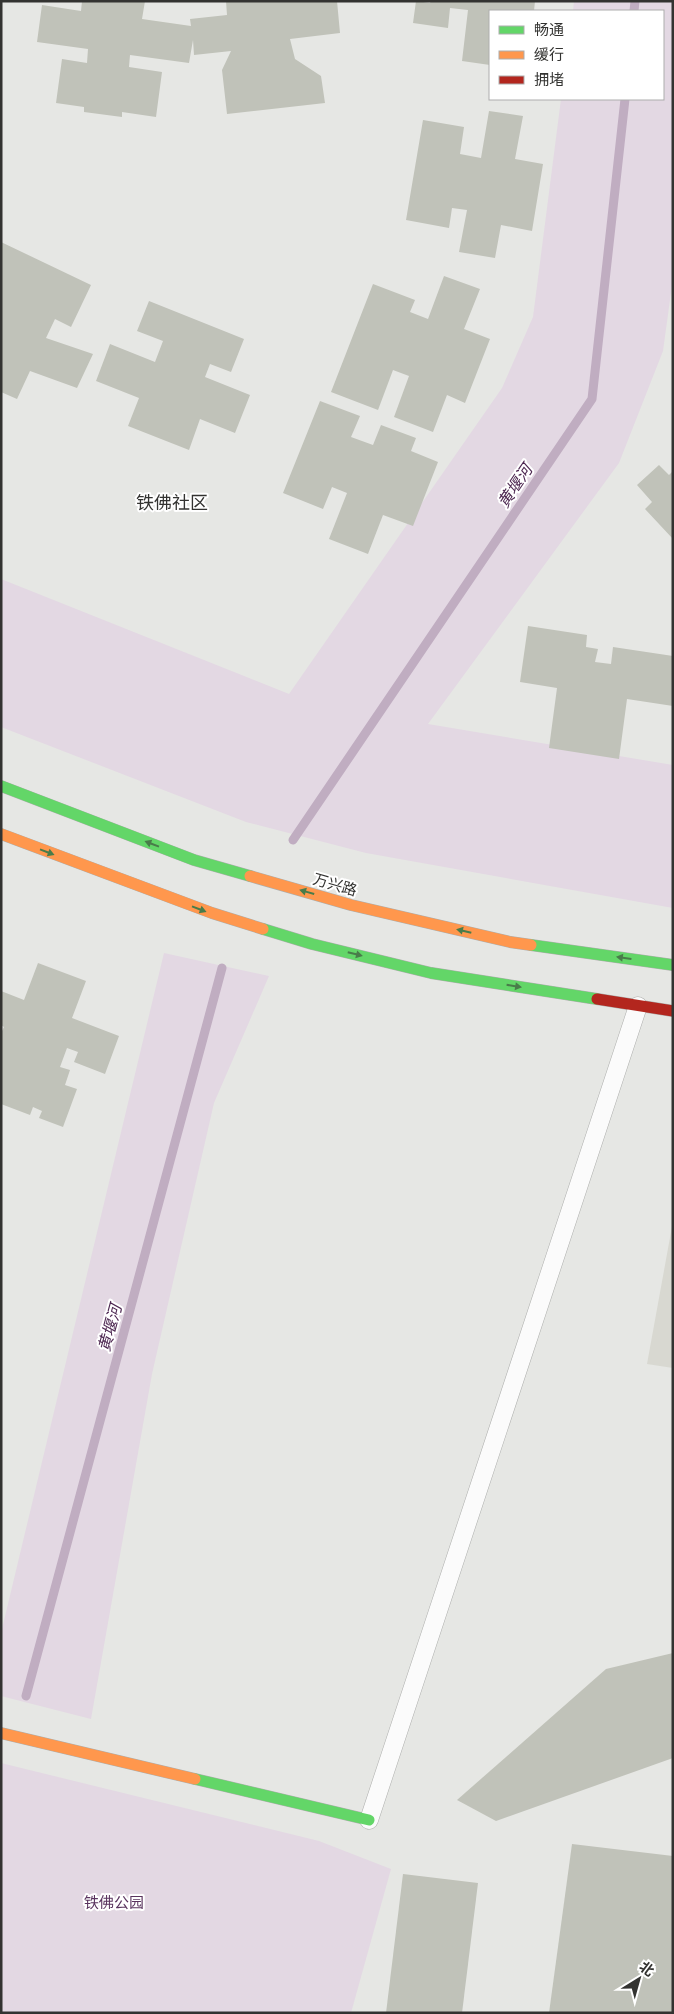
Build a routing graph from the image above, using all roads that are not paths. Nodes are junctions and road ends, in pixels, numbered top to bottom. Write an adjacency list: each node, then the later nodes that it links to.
1 (1, 786): 3 (main road, 万兴路, one-way to 1)
2 (1, 834): 4 (main road, one-way to 4)
3 (673, 965)
4 (638, 1006): 5 (main road); 7 (lane)
5 (673, 1011)
6 (1, 1733): 7 (main road)
7 (369, 1820)

